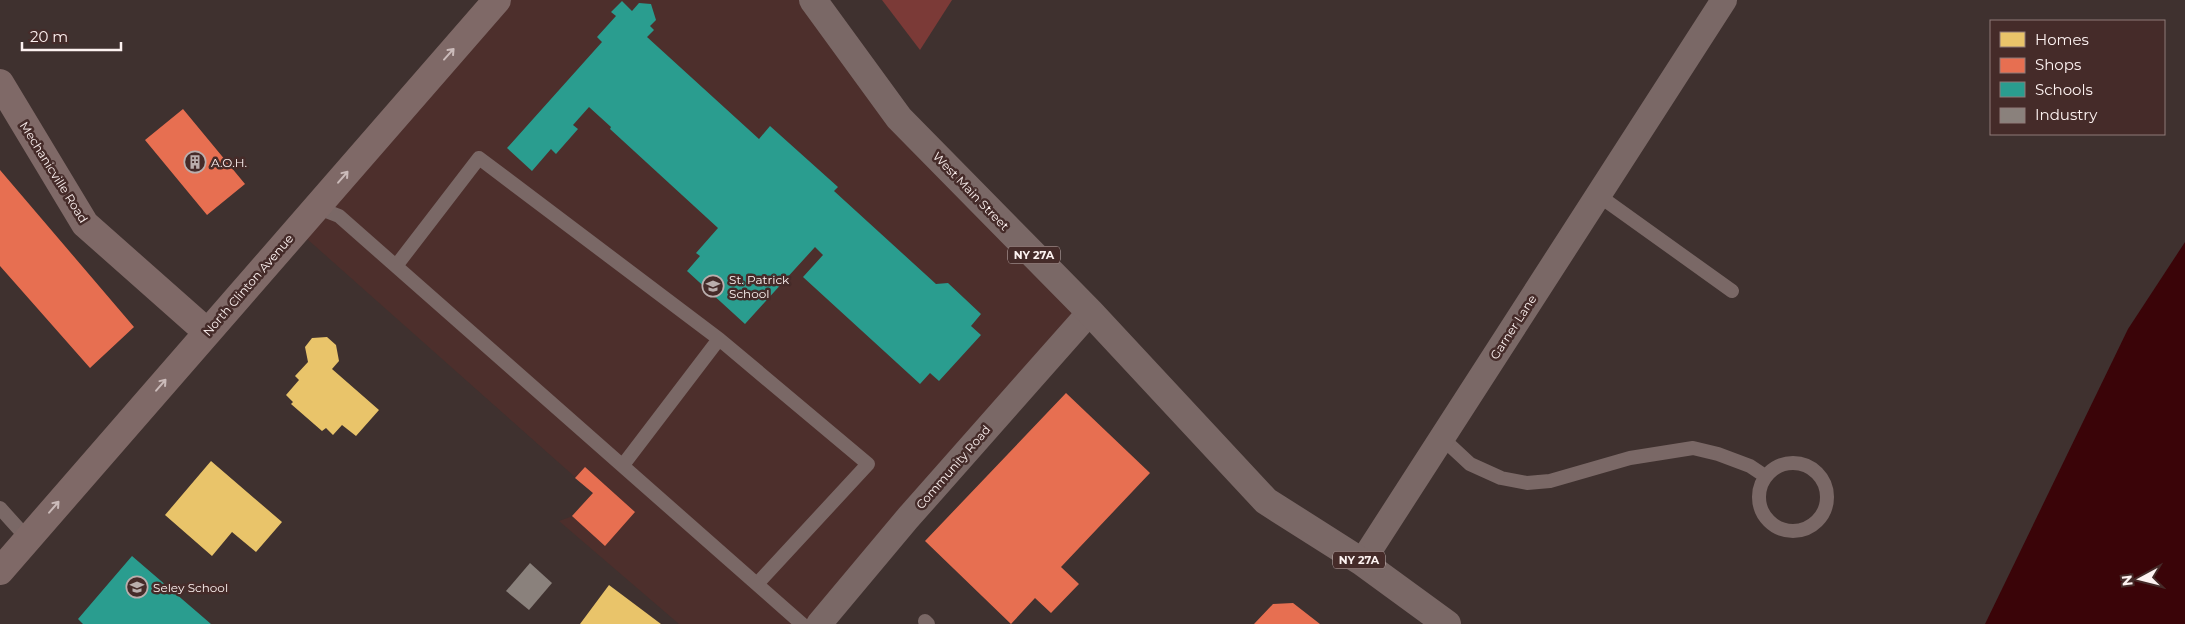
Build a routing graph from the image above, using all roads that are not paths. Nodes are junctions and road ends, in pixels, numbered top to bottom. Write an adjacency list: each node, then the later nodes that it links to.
1 (497, 0): 6 (main road, North Clinton Avenue, one-way to 1)
2 (813, 0): 9 (main road, West Main Street / NY 27A)
3 (1724, 0): 5 (street, Garner Lane)
4 (0, 83): 10 (main road, Mechanicville Road)
5 (1598, 195): 8 (lane); 12 (street, Garner Lane)
6 (316, 207): 7 (lane); 10 (main road, North Clinton Avenue)
7 (396, 266): 11 (lane); 13 (lane)
8 (1732, 292)
9 (1090, 312): 17 (main road, West Main Street / NY 27A); 21 (street, Community Road)
10 (207, 332): 16 (main road, North Clinton Avenue, one-way to 10)
11 (719, 339): 13 (lane); 19 (lane)
12 (1442, 438): 14 (lane); 17 (street, Garner Lane)
13 (623, 465): 19 (lane)
14 (1765, 476): 14 (lane)
15 (0, 508): 16 (lane)
16 (27, 538): 18 (main road, North Clinton Avenue)
17 (1362, 562): 22 (main road, NY 27A)
18 (0, 571)
19 (758, 584): 20 (lane)
20 (802, 624)
21 (818, 624)
22 (1448, 624)

